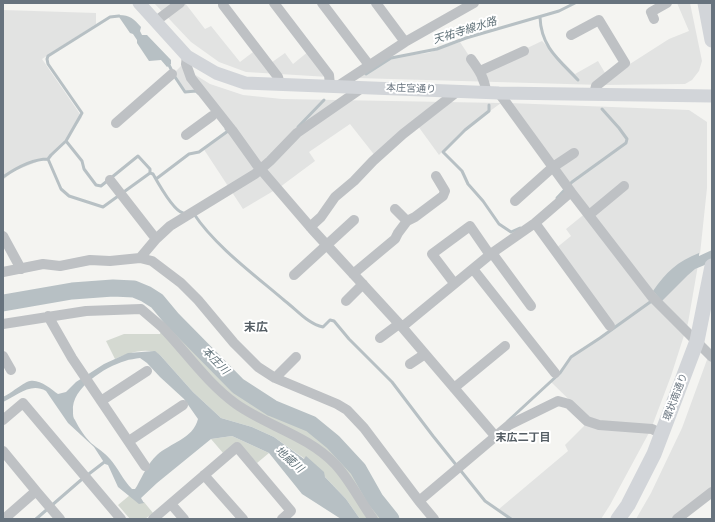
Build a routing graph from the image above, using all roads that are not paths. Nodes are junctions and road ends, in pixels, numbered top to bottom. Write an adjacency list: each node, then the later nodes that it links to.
1 (139, 3): 11 (main road, 本庄宮通り)
2 (180, 3): 11 (street)
3 (274, 3): 23 (street)
4 (322, 3): 19 (street)
5 (376, 3): 15 (street)
6 (474, 3): 15 (street)
7 (667, 3): 10 (street)
8 (705, 3): 12 (highway)
9 (223, 5): 22 (street)
10 (654, 19)
11 (156, 21): 17 (main road, 本庄宮通り)
12 (711, 25): 14 (highway)
13 (571, 35): 28 (street)
14 (712, 40)
15 (405, 42): 19 (street)
16 (524, 51): 20 (street)
17 (187, 56): 22 (main road, 本庄宮通り); 35 (street)
18 (471, 59): 20 (street)
19 (369, 65): 23 (street)
20 (480, 71): 26 (street)
21 (172, 74): 31 (street)
22 (280, 84): 23 (main road, 本庄宮通り)
23 (334, 86): 24 (main road, 本庄宮通り)
24 (362, 88): 25 (main road, 本庄宮通り); 35 (street)
25 (458, 91): 26 (main road, 本庄宮通り); 46 (street)
26 (486, 92): 27 (main road, 本庄宮通り)
27 (500, 93): 28 (main road, 本庄宮通り); 34 (street)
28 (594, 94): 29 (main road, 本庄宮通り)
29 (712, 96)
30 (212, 116): 32 (street)
31 (116, 123)
32 (186, 135)
33 (574, 153): 34 (street)
34 (553, 167): 39 (street); 40 (street)
35 (261, 169): 46 (street); 48 (street)
36 (436, 176): 44 (street)
37 (110, 180): 48 (street)
38 (624, 186): 42 (street)
39 (568, 188): 42 (street); 45 (street)
40 (515, 201)
41 (395, 209): 44 (street)
42 (588, 214): 67 (street)
43 (354, 220): 49 (street)
44 (407, 222): 56 (street)
45 (535, 223): 50 (street); 65 (street)
46 (310, 227): 49 (street)
47 (3, 236): 53 (street)
48 (156, 239): 51 (street)
49 (326, 245): 56 (street); 57 (street)
50 (491, 254): 54 (street); 58 (street); 61 (street)
51 (140, 258): 53 (street); 77 (street)
52 (712, 266): 67 (highway, 環状南通り)
53 (21, 269): 55 (street)
54 (473, 269): 58 (street); 76 (street)
55 (3, 272)
56 (354, 274): 59 (street)
57 (294, 275)
58 (454, 283): 64 (street)
59 (363, 284): 60 (street); 64 (street)
60 (346, 301)
61 (531, 306)
62 (48, 316): 63 (street); 79 (street); 99 (street)
63 (3, 324)
64 (400, 325): 66 (street); 69 (street)
65 (610, 326)
66 (380, 338)
67 (698, 342): 72 (street); 82 (highway, 環状南通り)
68 (505, 346): 78 (street)
69 (425, 354): 73 (street); 78 (street)
70 (3, 356): 74 (street)
71 (296, 357): 77 (street)
72 (712, 357)
73 (410, 364)
74 (11, 370)
75 (147, 371): 79 (street)
76 (555, 373)
77 (275, 378): 90 (street)
78 (454, 388): 83 (street)
79 (101, 401): 84 (street)
80 (183, 405): 84 (street)
81 (3, 420): 94 (street)
82 (662, 434): 83 (street); 101 (highway, 環状南通り)
83 (494, 435): 90 (street)
84 (129, 441): 86 (street)
85 (3, 451): 88 (street)
86 (145, 466)
87 (204, 475): 91 (street); 97 (street); 98 (street)
88 (36, 491): 92 (street); 93 (street)
89 (710, 497): 102 (street)
90 (419, 501): 100 (street)
91 (171, 504): 95 (street); 96 (street)
92 (4, 519)
93 (60, 519)
94 (121, 519)
95 (153, 519)
96 (184, 519)
97 (243, 519)
98 (282, 519)
99 (373, 519)
100 (434, 519)
101 (618, 519)
102 (677, 519)

